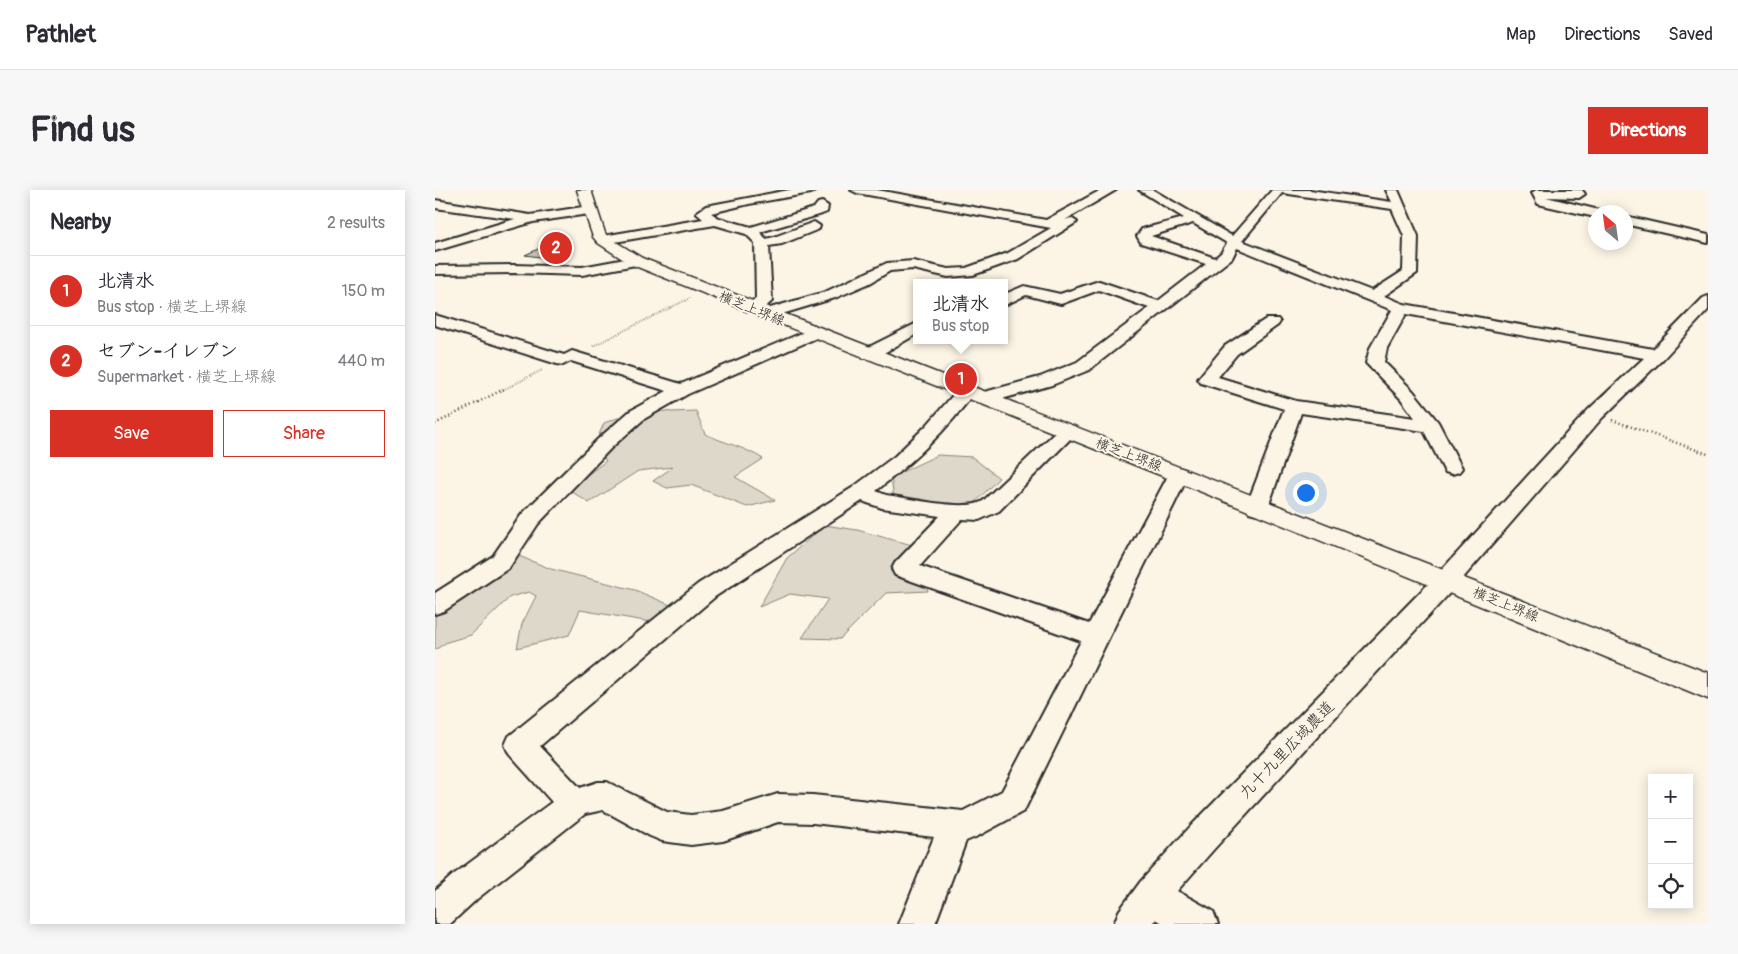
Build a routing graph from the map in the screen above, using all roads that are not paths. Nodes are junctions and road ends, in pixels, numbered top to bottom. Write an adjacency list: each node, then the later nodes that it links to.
1 (811, 190): 10 (street)
2 (857, 190): 21 (street)
3 (1110, 190): 21 (street)
4 (1145, 190): 22 (street)
5 (1278, 190): 29 (street)
6 (1285, 190): 14 (street)
7 (1392, 190): 14 (street)
8 (1576, 190): 15 (street)
9 (751, 191): 10 (street)
10 (771, 196): 17 (street); 18 (street)
11 (586, 200): 16 (street); 25 (main road)
12 (435, 204): 16 (street)
13 (822, 206): 17 (street)
14 (1397, 206): 33 (street)
15 (1588, 211)
16 (532, 218): 28 (street)
17 (795, 218): 23 (street)
18 (721, 220): 23 (street); 25 (street)
19 (829, 220): 26 (street)
20 (1633, 222): 24 (street)
21 (1060, 224): 37 (street)
22 (1191, 226): 29 (street); 29 (street)
23 (756, 230): 26 (street)
24 (1708, 239)
25 (603, 240): 30 (main road, 横芝上堺線)
26 (762, 243): 37 (street)
27 (1212, 246): 29 (street)
28 (435, 247)
29 (1226, 253): 33 (street); 35 (street)
30 (636, 261): 31 (street); 37 (main road, 横芝上堺線)
31 (435, 270)
32 (1008, 298): 35 (street)
33 (1372, 298): 36 (street)
34 (1708, 300): 43 (street, 九十九里広域農道)
35 (1159, 306): 45 (street)
36 (1400, 308): 43 (street); 47 (street)
37 (758, 311): 41 (main road, 横芝上堺線)
38 (435, 320): 44 (street)
39 (1272, 322): 46 (street)
40 (913, 330): 42 (street)
41 (815, 333): 42 (main road, 横芝上堺線); 44 (street)
42 (869, 354): 45 (main road, 横芝上堺線)
43 (1657, 355): 54 (street, 九十九里広域農道)
44 (682, 390): 55 (street)
45 (975, 394): 48 (main road, 横芝上堺線); 51 (street)
46 (1294, 406): 47 (street); 52 (street)
47 (1431, 426): 49 (street)
48 (1068, 431): 50 (main road, 横芝上堺線); 53 (street)
49 (1452, 468)
50 (1179, 474): 52 (main road, 横芝上堺線); 56 (street)
51 (861, 493): 53 (street); 58 (street)
52 (1257, 507): 54 (main road, 横芝上堺線)
53 (956, 512): 56 (street)
54 (1447, 580): 57 (main road, 横芝上堺線); 60 (street, 九十九里広域農道)
55 (435, 605)
56 (1097, 637): 59 (street)
57 (1708, 686)
58 (574, 804): 59 (street); 61 (street)
59 (955, 825): 62 (street)
60 (1153, 892): 63 (street, 九十九里広域農道); 64 (street)
61 (435, 914)
62 (917, 924)
63 (1132, 924)
64 (1200, 924)

